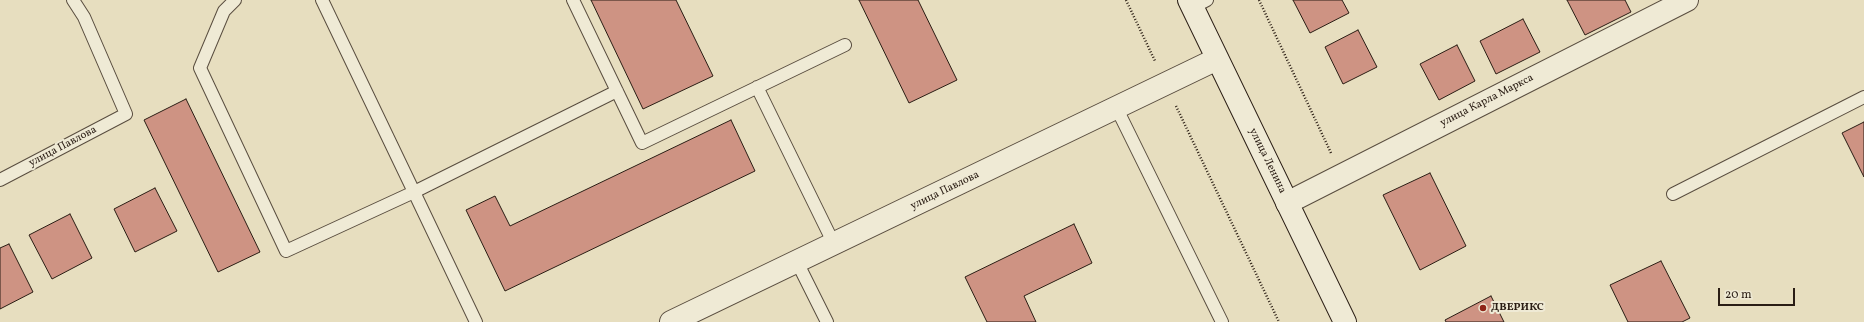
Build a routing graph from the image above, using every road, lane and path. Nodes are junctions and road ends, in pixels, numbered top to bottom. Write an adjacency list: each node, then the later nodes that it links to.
1 (73, 0): 17 (lane, улица Павлова)
2 (235, 0): 18 (lane)
3 (322, 0): 18 (lane)
4 (573, 0): 13 (lane)
5 (1126, 0): 11 (path)
6 (1259, 0): 16 (path)
7 (1687, 0): 16 (street, улица Карла Маркса)
8 (1196, 3): 10 (street, улица Ленина)
9 (845, 45): 12 (lane)
10 (1217, 59): 11 (street, улица Павлова); 20 (street, улица Ленина)
11 (1166, 85): 15 (street, улица Павлова); 27 (path)
12 (757, 87): 13 (lane); 21 (lane)
13 (617, 91): 18 (lane)
14 (1864, 97): 19 (lane)
15 (1117, 109): 21 (street, улица Павлова); 26 (lane)
16 (1341, 175): 20 (street, улица Карла Маркса)
17 (0, 180)
18 (414, 192): 23 (lane)
19 (1673, 194)
20 (1287, 203): 28 (street, улица Ленина)
21 (834, 244): 22 (street, улица Павлова)
22 (797, 262): 24 (street, улица Павлова); 25 (lane)
23 (476, 322)
24 (671, 322)
25 (827, 322)
26 (1222, 322)
27 (1279, 322)
28 (1345, 322)

